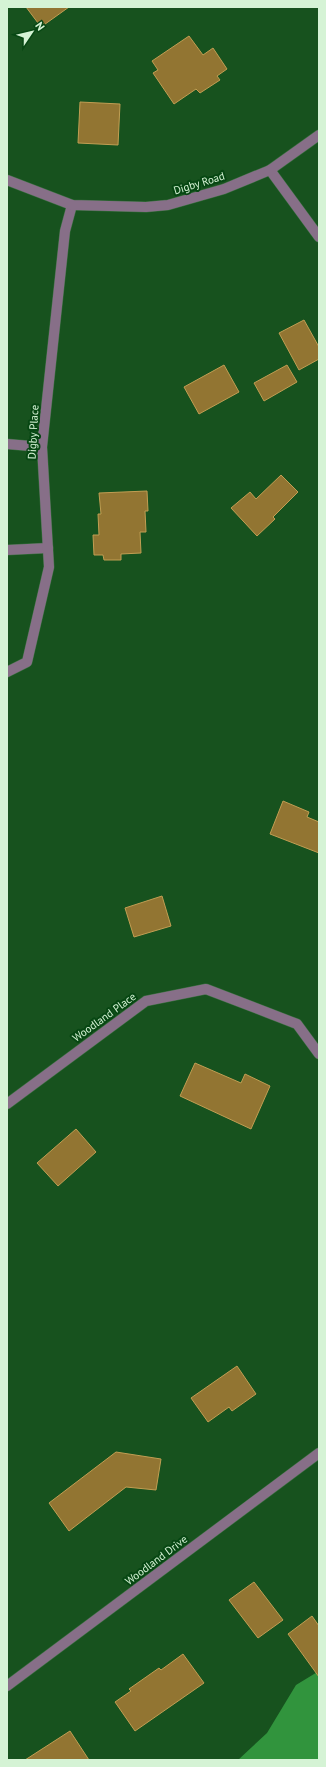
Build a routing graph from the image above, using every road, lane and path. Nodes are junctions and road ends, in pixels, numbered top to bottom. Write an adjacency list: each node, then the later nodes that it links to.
1 (319, 135): 2 (street, Digby Road)
2 (270, 170): 4 (street, Digby Road); 5 (street)
3 (7, 180): 4 (street, Digby Road)
4 (72, 205): 7 (street, Digby Place)
5 (319, 237)
6 (7, 444): 7 (street)
7 (42, 447): 8 (street, Digby Place)
8 (48, 548): 9 (street); 10 (street, Digby Place)
9 (7, 550)
10 (7, 672)
11 (319, 1054): 12 (street, Woodland Place)
12 (7, 1104)
13 (319, 1453): 14 (street, Woodland Drive)
14 (7, 1686)

